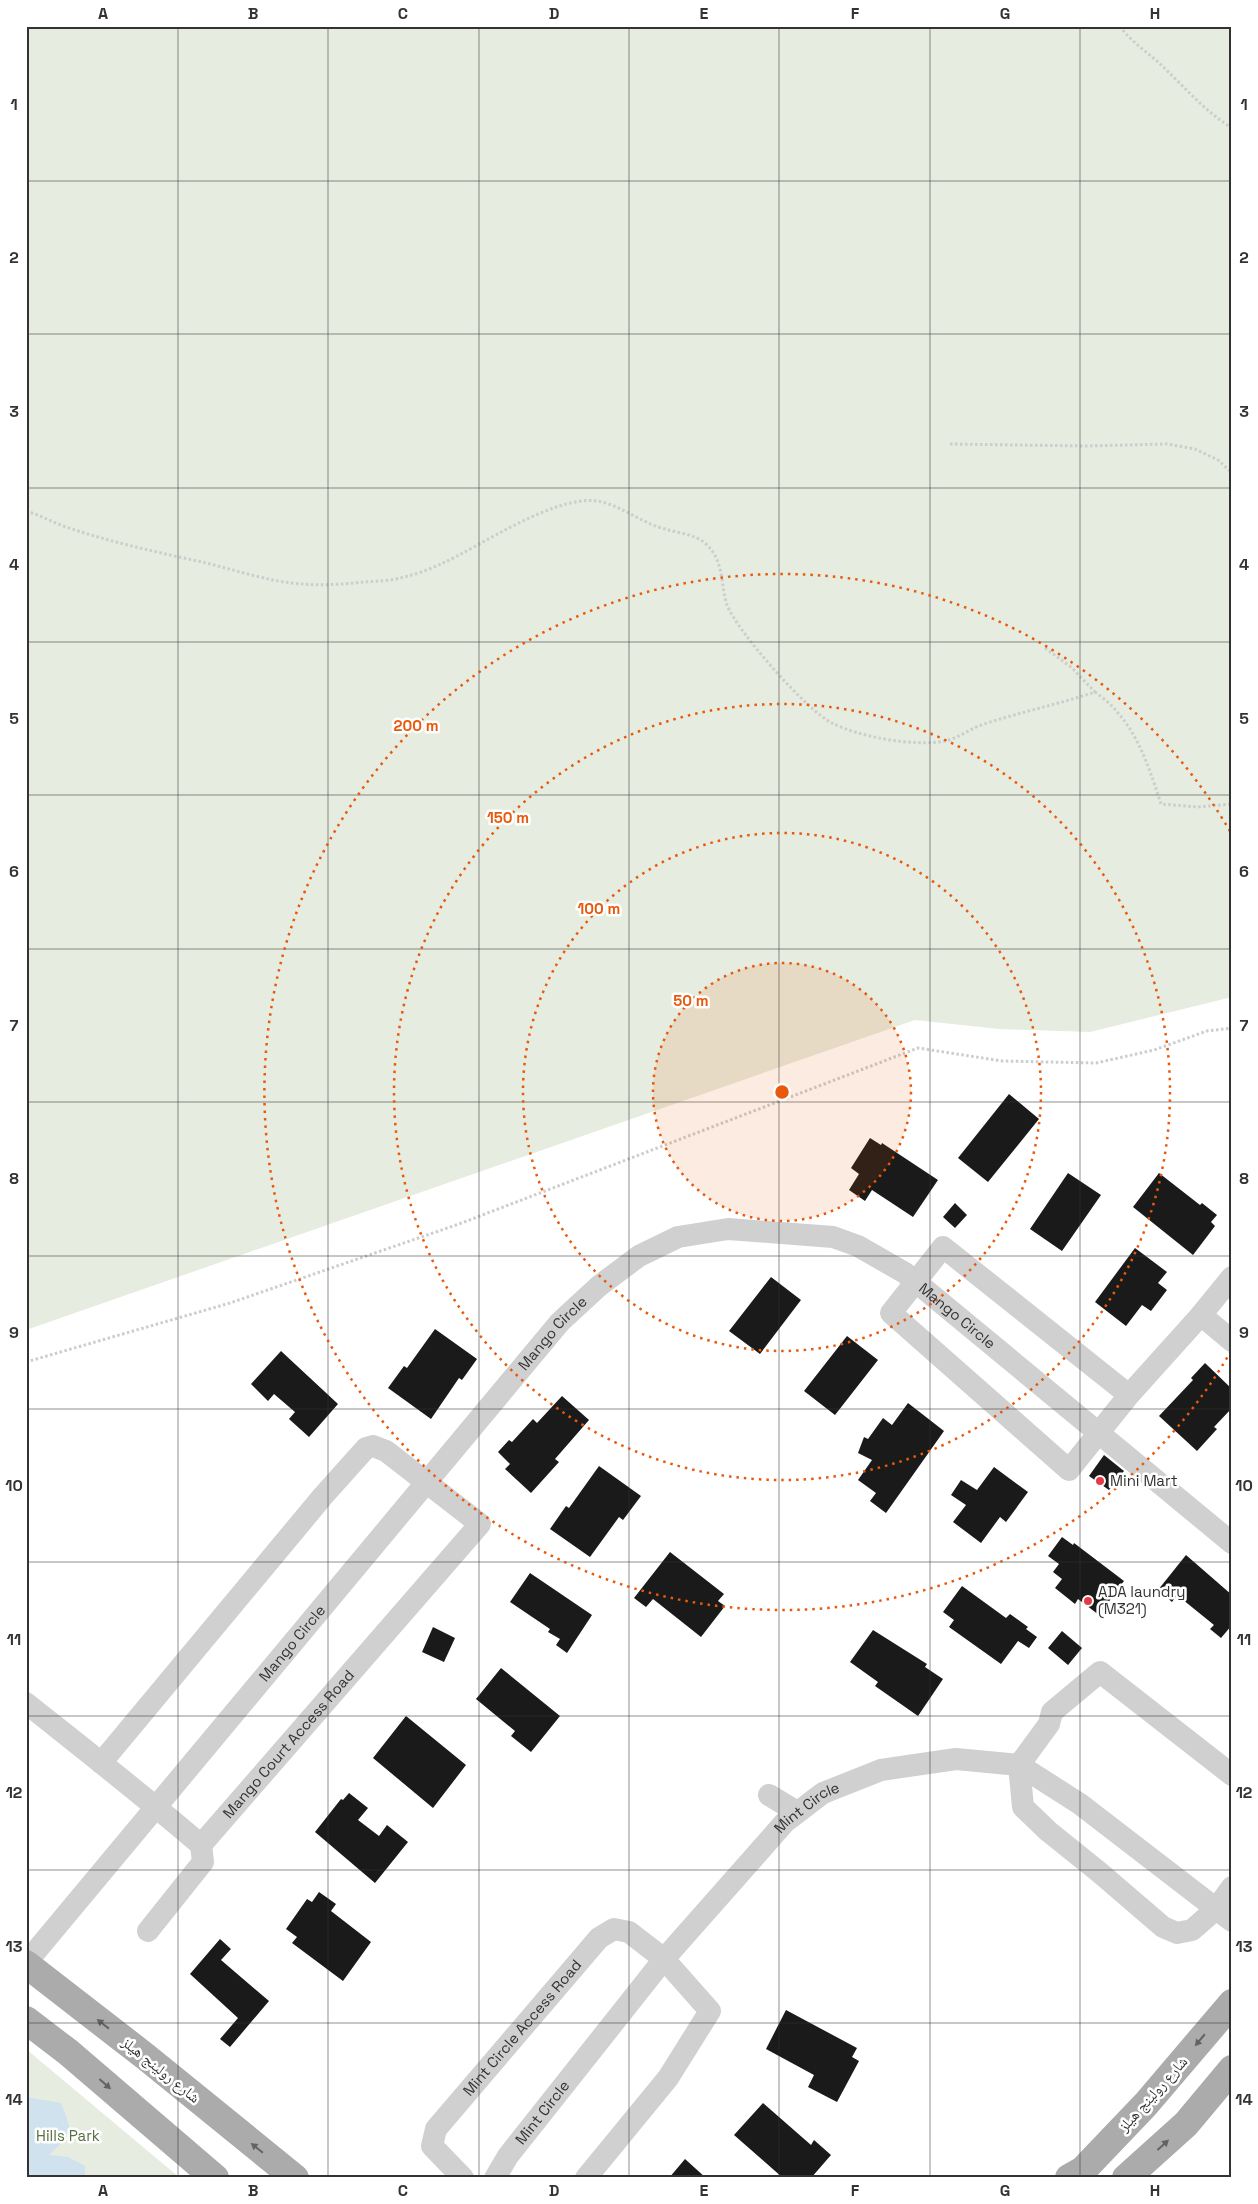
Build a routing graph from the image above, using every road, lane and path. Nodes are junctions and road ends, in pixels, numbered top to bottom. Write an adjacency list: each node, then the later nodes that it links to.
1 (1120, 26): 2 (path)
2 (1232, 128)
3 (950, 444): 4 (path)
4 (1232, 473)
5 (26, 511): 7 (path)
6 (1045, 648): 7 (path)
7 (1095, 692): 8 (path)
8 (1232, 804)
9 (1232, 1028): 14 (path)
10 (1232, 1277): 12 (street)
11 (917, 1282): 15 (street); 16 (street, Mango Circle); 16 (street); 17 (street, Mango Circle)
12 (1201, 1315): 13 (street); 15 (street)
13 (1232, 1341)
14 (26, 1362)
15 (1129, 1395): 16 (street)
16 (1100, 1433): 18 (street, Mango Circle)
17 (427, 1482): 20 (street); 24 (street, Mango Circle); 26 (street, Mango Court Access Road)
18 (1232, 1543)
19 (26, 1703): 20 (street)
20 (101, 1763): 24 (street)
21 (1019, 1765): 22 (street); 25 (street, Mint Circle); 28 (street, Mint Circle); 28 (street)
22 (1232, 1775)
23 (769, 1795): 25 (street)
24 (156, 1807): 26 (street); 31 (street, Mango Circle)
25 (798, 1812): 30 (street, Mint Circle)
26 (201, 1845): 29 (street)
27 (1232, 1887): 28 (street)
28 (1224, 1915)
29 (148, 1931)
30 (664, 1959): 38 (street, Mint Circle Access Road); 39 (street, Mint Circle); 40 (street)
31 (26, 1964): 37 (main road, شارع رولينج هيلز, one-way to 31)
32 (1232, 2003): 35 (main road, شارع رولينج هيلز, one-way to 35)
33 (26, 2020): 36 (main road, one-way to 36)
34 (1232, 2068): 41 (main road, one-way to 34)
35 (1080, 2175)
36 (215, 2178)
37 (295, 2178)
38 (463, 2178)
39 (495, 2178)
40 (586, 2178)
41 (1126, 2178)

